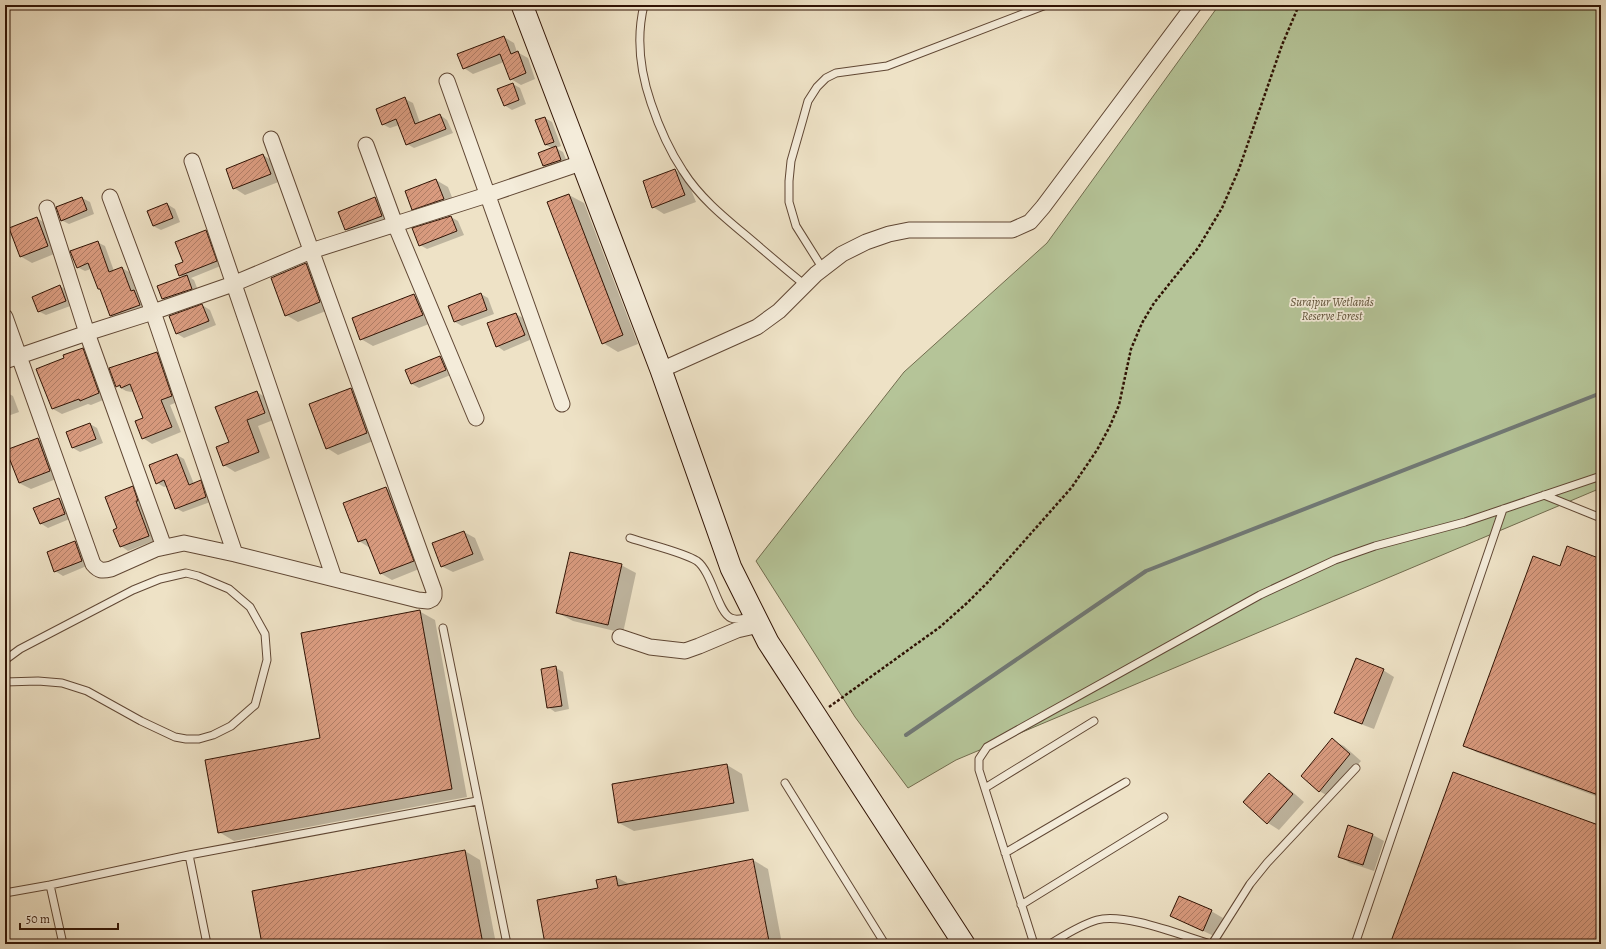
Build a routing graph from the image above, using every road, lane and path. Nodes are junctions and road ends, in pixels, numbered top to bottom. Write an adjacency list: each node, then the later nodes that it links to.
1 (522, 5): 10 (main road)
2 (644, 5): 18 (lane)
3 (1046, 5): 16 (lane)
4 (1194, 5): 16 (street)
5 (1299, 5): 40 (path)
6 (447, 81): 11 (street)
7 (271, 139): 15 (street)
8 (366, 145): 14 (street)
9 (192, 161): 17 (street)
10 (581, 163): 11 (street); 24 (main road)
11 (487, 195): 14 (street); 25 (street)
12 (110, 197): 19 (street)
13 (47, 208): 21 (street)
14 (395, 224): 15 (street); 26 (street)
15 (311, 252): 17 (street); 34 (street)
16 (823, 269): 18 (street)
17 (233, 284): 19 (street); 34 (street)
18 (805, 285): 24 (street)
19 (153, 312): 21 (street); 33 (street)
20 (5, 317): 22 (street)
21 (87, 333): 22 (street); 32 (street)
22 (20, 355): 23 (street); 32 (street)
23 (5, 361)
24 (661, 370): 35 (main road)
25 (562, 404)
26 (476, 418)
27 (1601, 476): 28 (lane)
28 (1544, 495): 29 (lane); 30 (lane)
29 (1503, 509): 45 (lane); 61 (lane)
30 (1601, 518)
31 (630, 538): 35 (lane)
32 (164, 547): 33 (street)
33 (235, 554): 34 (street)
34 (334, 578)
35 (757, 620): 37 (street); 40 (main road)
36 (443, 628): 46 (lane)
37 (620, 637)
38 (5, 660): 39 (lane)
39 (5, 682)
40 (816, 716): 57 (main road)
41 (1094, 721): 45 (lane)
42 (1356, 768): 60 (lane)
43 (1126, 782): 48 (lane)
44 (784, 783): 56 (lane)
45 (985, 788): 48 (lane)
46 (478, 801): 49 (lane); 55 (lane)
47 (1164, 818): 52 (lane)
48 (1005, 853): 52 (lane)
49 (189, 855): 50 (lane); 54 (lane)
50 (50, 885): 51 (lane); 53 (lane)
51 (5, 893)
52 (1021, 905): 58 (lane)
53 (63, 944)
54 (207, 944)
55 (507, 944)
56 (885, 944)
57 (964, 944)
58 (1034, 944)
59 (1050, 944): 60 (lane)
60 (1212, 944)
61 (1355, 944)

